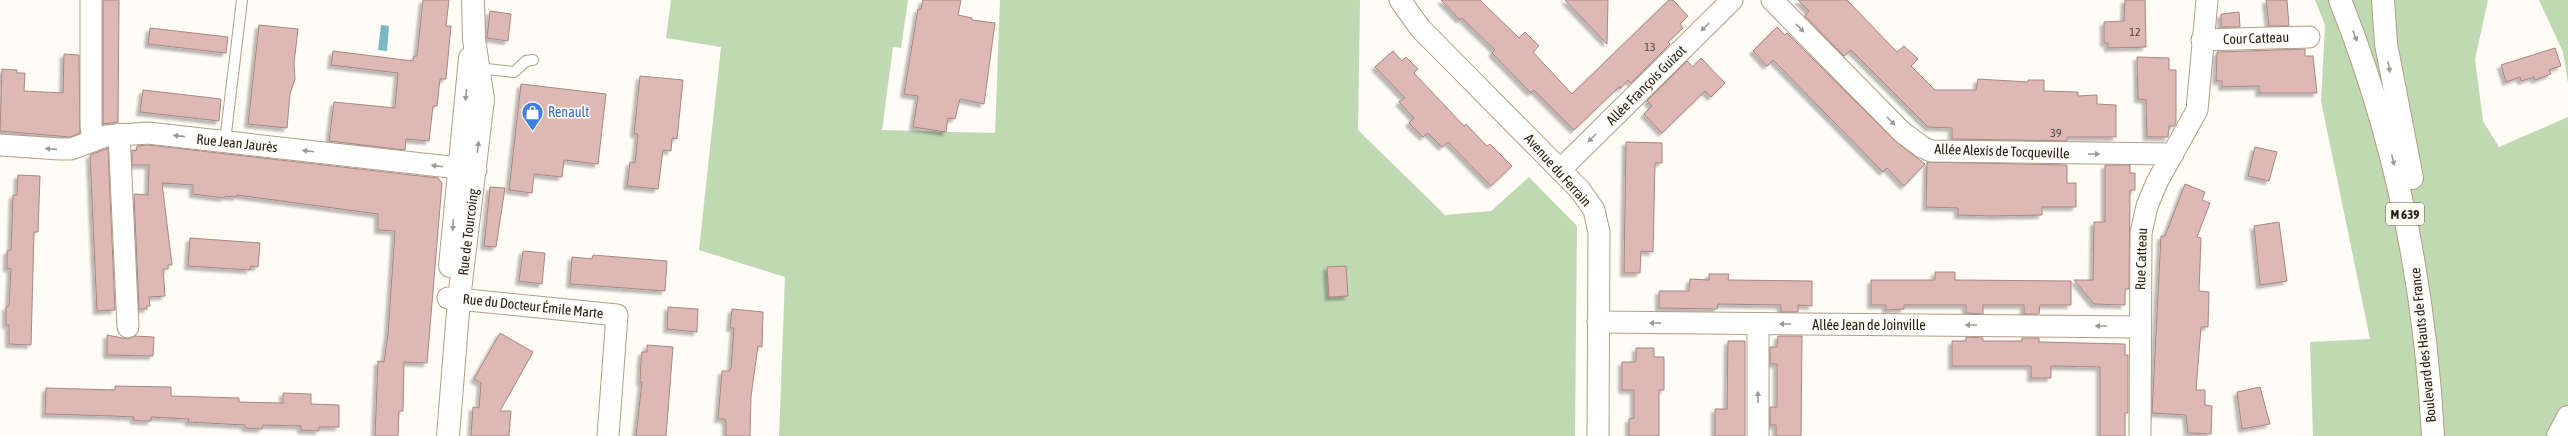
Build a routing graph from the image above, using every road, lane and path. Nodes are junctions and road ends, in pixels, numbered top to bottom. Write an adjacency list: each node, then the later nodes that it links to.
1 (91, 0): 15 (street)
2 (242, 0): 16 (lane)
3 (473, 0): 13 (main road, Rue de Tourcoing)
4 (1400, 0): 20 (street, Avenue du Ferrain)
5 (1732, 0): 20 (street, Allée François Guizot, one-way to 20)
6 (1772, 0): 18 (street, Allée Alexis de Tocqueville, one-way to 18)
7 (2207, 0): 11 (street, Rue Catteau)
8 (2340, 0): 33 (main road, Boulevard des Hauts de France / M 639, one-way to 33)
9 (2383, 0): 34 (main road, Boulevard des Hauts de France / M 639, one-way to 34)
10 (2309, 37): 11 (street, Cour Catteau)
11 (2202, 40): 18 (street, Rue Catteau)
12 (533, 60): 13 (lane)
13 (474, 68): 19 (main road, Rue de Tourcoing)
14 (119, 134): 15 (street, Rue Jean Jaurès); 16 (street, Rue Jean Jaurès, one-way to 14); 24 (street)
15 (93, 141): 17 (street, Rue Jean Jaurès, one-way to 17)
16 (225, 141): 19 (street, Rue Jean Jaurès, one-way to 16)
17 (0, 145)
18 (2173, 154): 25 (street, Rue Catteau)
19 (467, 169): 21 (main road, Rue de Tourcoing)
20 (1560, 170): 22 (street, Avenue du Ferrain)
21 (453, 298): 27 (main road, Rue de Tourcoing); 28 (main road, Rue de Tourcoing); 29 (street, Rue du Docteur Émile Marte)
22 (1598, 322): 23 (street, Allée Jean de Joinville, one-way to 22); 30 (street, Avenue du Ferrain)
23 (1758, 324): 25 (street, Allée Jean de Joinville, one-way to 23); 31 (street, one-way to 23)
24 (128, 327)
25 (2140, 327): 32 (street, Rue Catteau)
26 (2568, 417): 35 (main road)
27 (433, 436)
28 (448, 436)
29 (608, 436)
30 (1598, 436)
31 (1758, 436)
32 (2140, 436)
33 (2433, 436)
34 (2446, 436)
35 (2558, 436)

